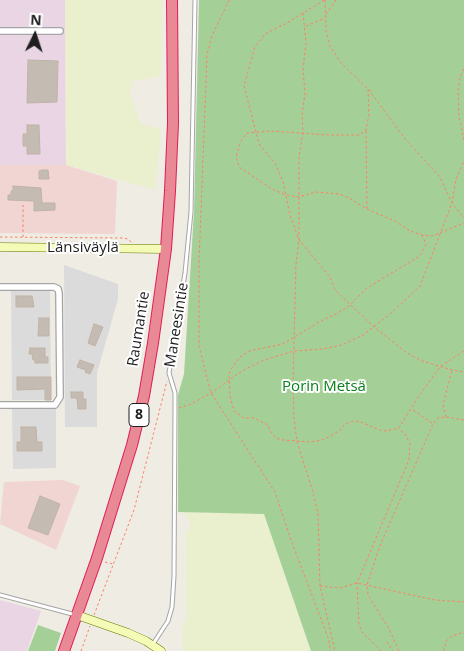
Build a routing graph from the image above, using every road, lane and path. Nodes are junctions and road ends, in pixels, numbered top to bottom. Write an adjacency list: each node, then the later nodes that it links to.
1 (172, 0): 33 (highway, Raumantie / 8)
2 (195, 0): 43 (lane, Maneesintie)
3 (229, 0): 45 (path)
4 (324, 0): 6 (path); 7 (path)
5 (336, 0): 7 (path)
6 (304, 13): 9 (path); 15 (path)
7 (326, 15): 8 (path)
8 (326, 18): 9 (path); 13 (path)
9 (306, 26): 16 (path)
10 (0, 31): 11 (street)
11 (60, 31)
12 (464, 69): 17 (path)
13 (368, 89): 14 (path); 21 (path)
14 (366, 130): 16 (path); 23 (path)
15 (255, 132): 16 (path); 19 (path); 19 (path)
16 (303, 134): 20 (path)
17 (464, 140)
18 (464, 161): 21 (path)
19 (286, 195): 20 (path); 30 (path)
20 (299, 197): 23 (path); 30 (path)
21 (452, 203): 24 (path); 26 (path)
22 (23, 205): 29 (path)
23 (367, 209): 27 (path)
24 (464, 218)
25 (464, 223): 26 (path)
26 (439, 233): 27 (path); 36 (path)
27 (422, 235): 35 (path)
28 (0, 237): 29 (path)
29 (23, 237): 32 (path)
30 (299, 240): 35 (path); 37 (path)
31 (0, 247): 32 (main road, Länsiväylä)
32 (134, 248): 33 (main road, Länsiväylä)
33 (166, 249): 61 (highway, Raumantie / 8)
34 (0, 287): 46 (street)
35 (349, 306): 36 (path); 37 (path)
36 (374, 327): 38 (path); 40 (path)
37 (294, 337): 38 (path); 44 (path)
38 (294, 351): 44 (path); 53 (path)
39 (464, 351): 40 (path)
40 (441, 366): 41 (path); 48 (path)
41 (452, 370): 42 (path); 49 (path)
42 (464, 372)
43 (169, 373): 47 (lane, Maneesintie); 55 (path)
44 (229, 381): 45 (path); 53 (path)
45 (211, 393): 47 (path); 69 (path)
46 (0, 405)
47 (176, 409): 65 (lane, Maneesintie)
48 (411, 409): 51 (path); 52 (path)
49 (446, 417): 50 (path); 51 (path)
50 (464, 420)
51 (433, 424): 57 (path)
52 (399, 428): 53 (path); 56 (path)
53 (297, 442): 58 (path)
54 (105, 562): 55 (path)
55 (114, 565): 62 (path)
56 (357, 583): 57 (path); 58 (path); 71 (path)
57 (367, 585): 60 (path); 73 (path)
58 (320, 586): 70 (path)
59 (0, 595): 61 (lane)
60 (464, 602)
61 (76, 615): 62 (main road); 66 (highway, Raumantie / 8)
62 (92, 620): 65 (main road); 67 (path)
63 (464, 632): 74 (path)
64 (387, 642): 72 (path)
65 (152, 645): 68 (main road)
66 (64, 651)
67 (81, 651)
68 (161, 651)
69 (330, 651)
70 (335, 651)
71 (381, 651)
72 (393, 651)
73 (399, 651)
74 (444, 651)

